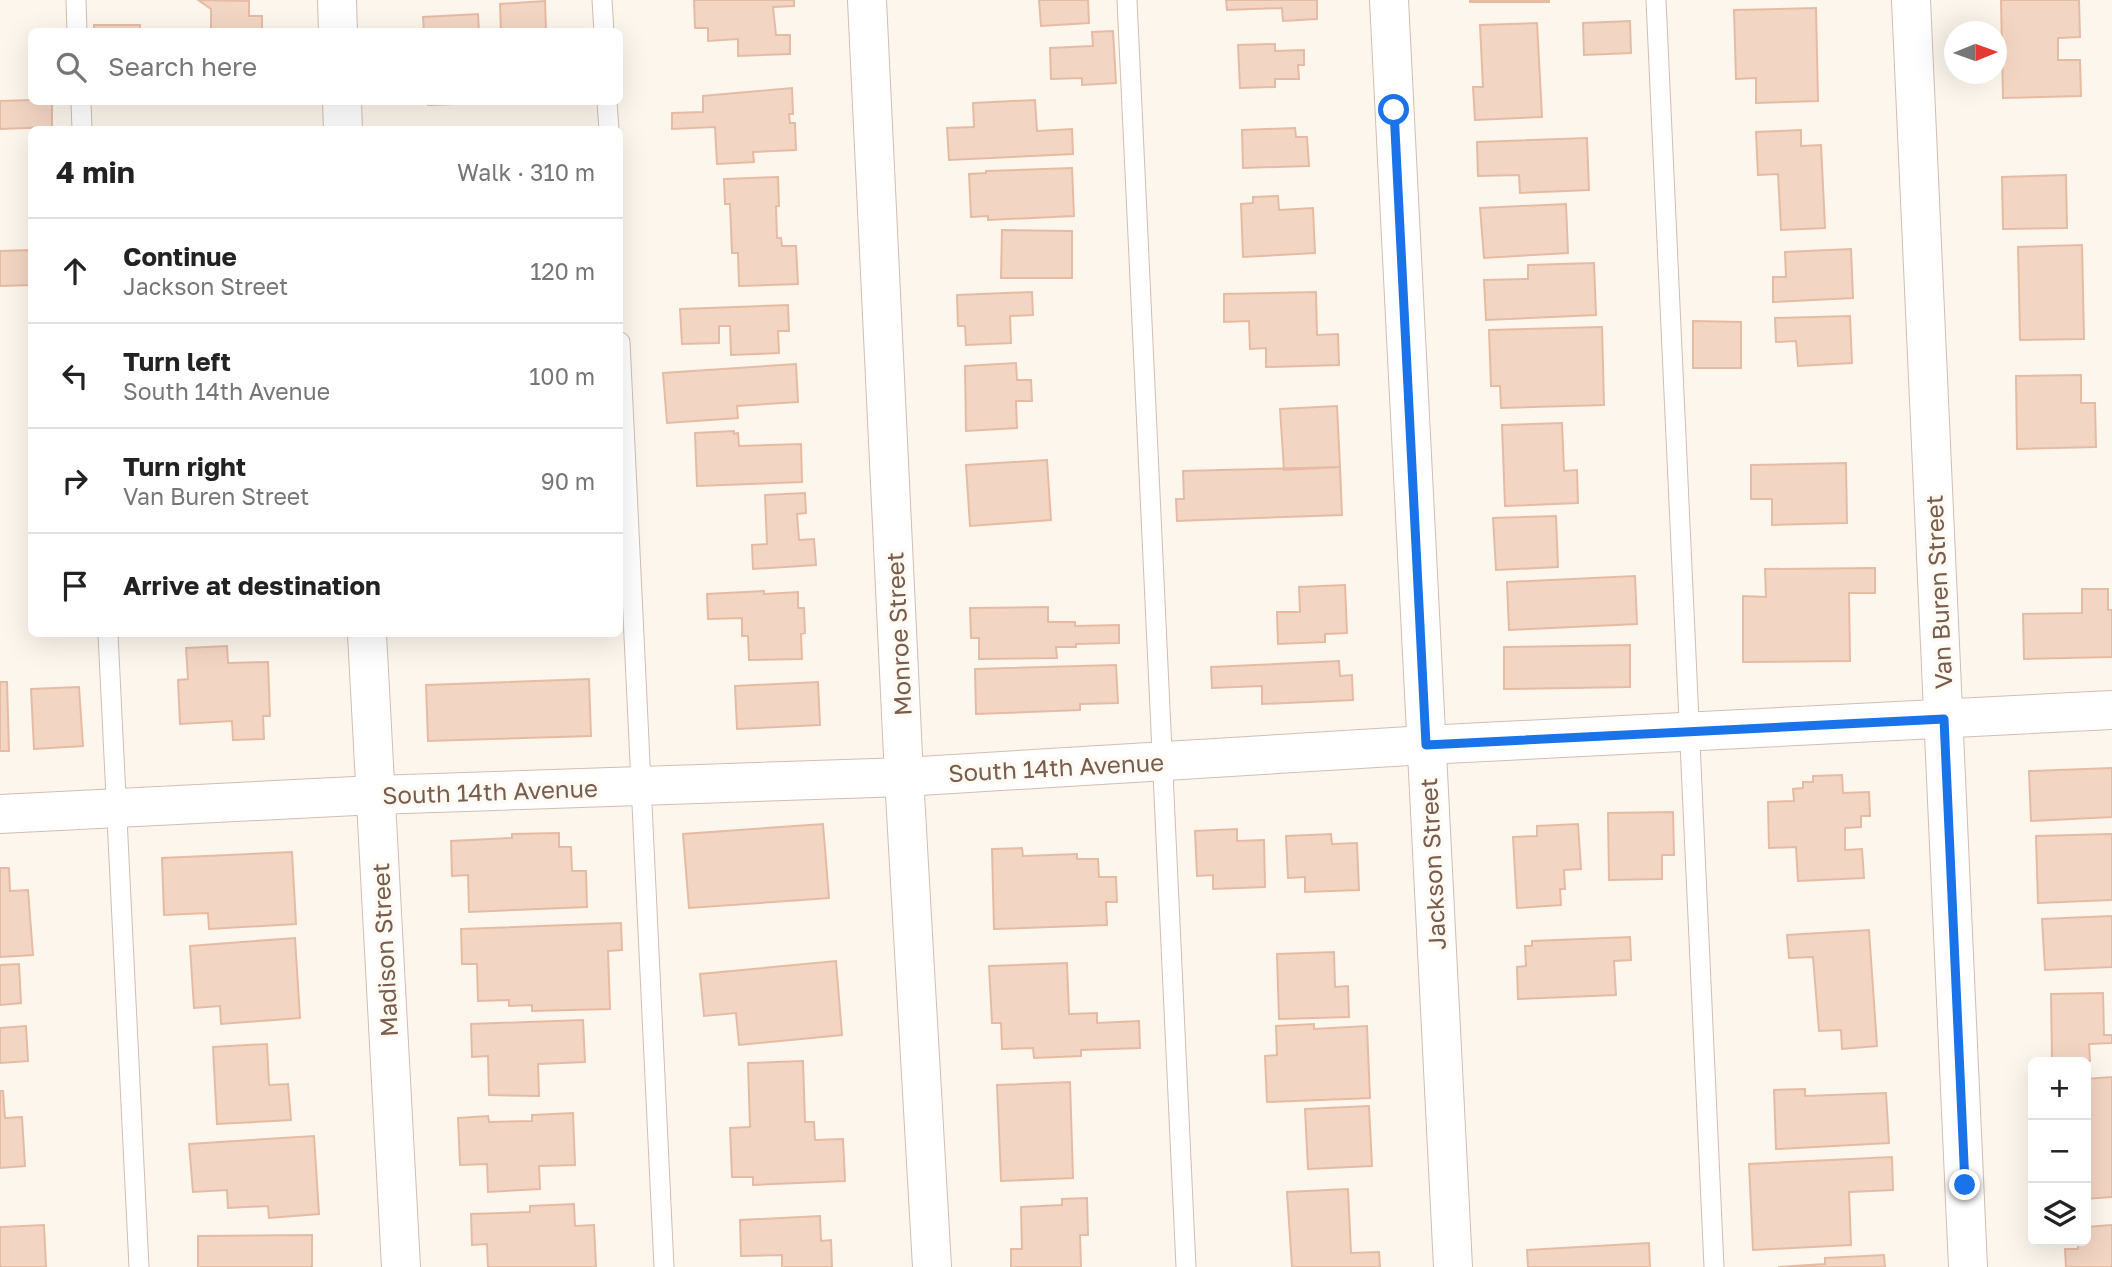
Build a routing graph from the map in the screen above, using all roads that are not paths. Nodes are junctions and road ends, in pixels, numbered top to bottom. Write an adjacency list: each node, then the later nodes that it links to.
1 (76, 0): 9 (lane)
2 (337, 0): 10 (street)
3 (602, 0): 11 (lane)
4 (867, 0): 26 (street, Monroe Street)
5 (1127, 0): 25 (lane)
6 (1389, 0): 24 (street, Jackson Street)
7 (1656, 0): 23 (lane)
8 (1910, 0): 22 (street, Van Buren Street)
9 (77, 28)
10 (338, 28)
11 (604, 28)
12 (81, 105): 15 (lane)
13 (342, 105): 16 (street)
14 (607, 105): 17 (lane)
15 (82, 126)
16 (343, 126)
17 (609, 126)
18 (623, 403): 27 (lane)
19 (108, 637): 29 (lane)
20 (367, 637): 28 (street, Madison Street)
21 (2112, 710): 22 (street, South 14th Avenue)
22 (1944, 719): 23 (street, South 14th Avenue); 38 (street, Van Buren Street)
23 (1690, 732): 24 (street, South 14th Avenue); 37 (lane)
24 (1426, 745): 25 (street, South 14th Avenue); 36 (street, Jackson Street)
25 (1162, 761): 26 (street, South 14th Avenue); 35 (lane)
26 (904, 777): 27 (street, South 14th Avenue); 34 (street, Monroe Street)
27 (642, 786): 28 (street, South 14th Avenue); 33 (lane)
28 (375, 795): 29 (street, South 14th Avenue); 32 (street, Madison Street)
29 (117, 808): 30 (street, South 14th Avenue); 31 (lane)
30 (0, 814)
31 (139, 1267)
32 (401, 1267)
33 (664, 1267)
34 (932, 1267)
35 (1186, 1267)
36 (1453, 1267)
37 (1714, 1267)
38 (1968, 1267)

